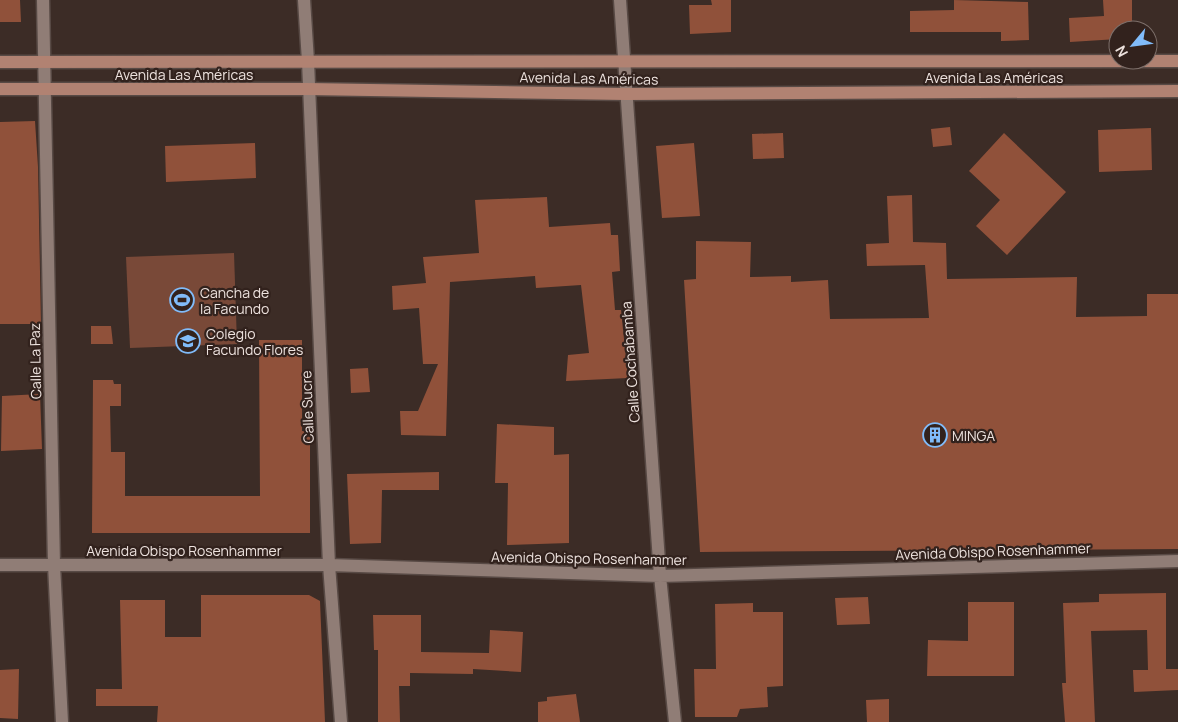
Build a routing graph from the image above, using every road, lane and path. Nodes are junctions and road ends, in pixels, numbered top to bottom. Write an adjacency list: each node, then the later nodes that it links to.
1 (43, 0): 6 (street, Calle La Paz)
2 (304, 0): 7 (street, Calle Sucre)
3 (620, 0): 8 (street, Calle Cochabamba)
4 (1178, 61): 8 (main road, Avenida Las Américas)
5 (0, 62): 6 (main road, Avenida Las Américas)
6 (46, 62): 7 (main road, Avenida Las Américas); 10 (street, Calle La Paz)
7 (308, 62): 8 (main road, Avenida Las Américas); 11 (street, Calle Sucre)
8 (625, 63): 13 (street, Calle Cochabamba)
9 (0, 88): 10 (main road, Avenida Las Américas)
10 (46, 89): 11 (main road, Avenida Las Américas); 16 (street, Calle La Paz)
11 (308, 89): 13 (main road, Avenida Las Américas); 17 (street, Calle Sucre)
12 (1178, 91): 13 (main road, Avenida Las Américas)
13 (626, 94): 18 (street, Calle Cochabamba)
14 (1178, 561): 18 (street, Avenida Obispo Rosenhammer)
15 (0, 564): 16 (street, Avenida Obispo Rosenhammer)
16 (54, 565): 17 (street, Avenida Obispo Rosenhammer); 19 (street, Calle La Paz)
17 (329, 565): 18 (street, Avenida Obispo Rosenhammer); 20 (street, Calle Sucre)
18 (660, 576): 21 (street, Calle Cochabamba)
19 (62, 722)
20 (341, 722)
21 (675, 722)

